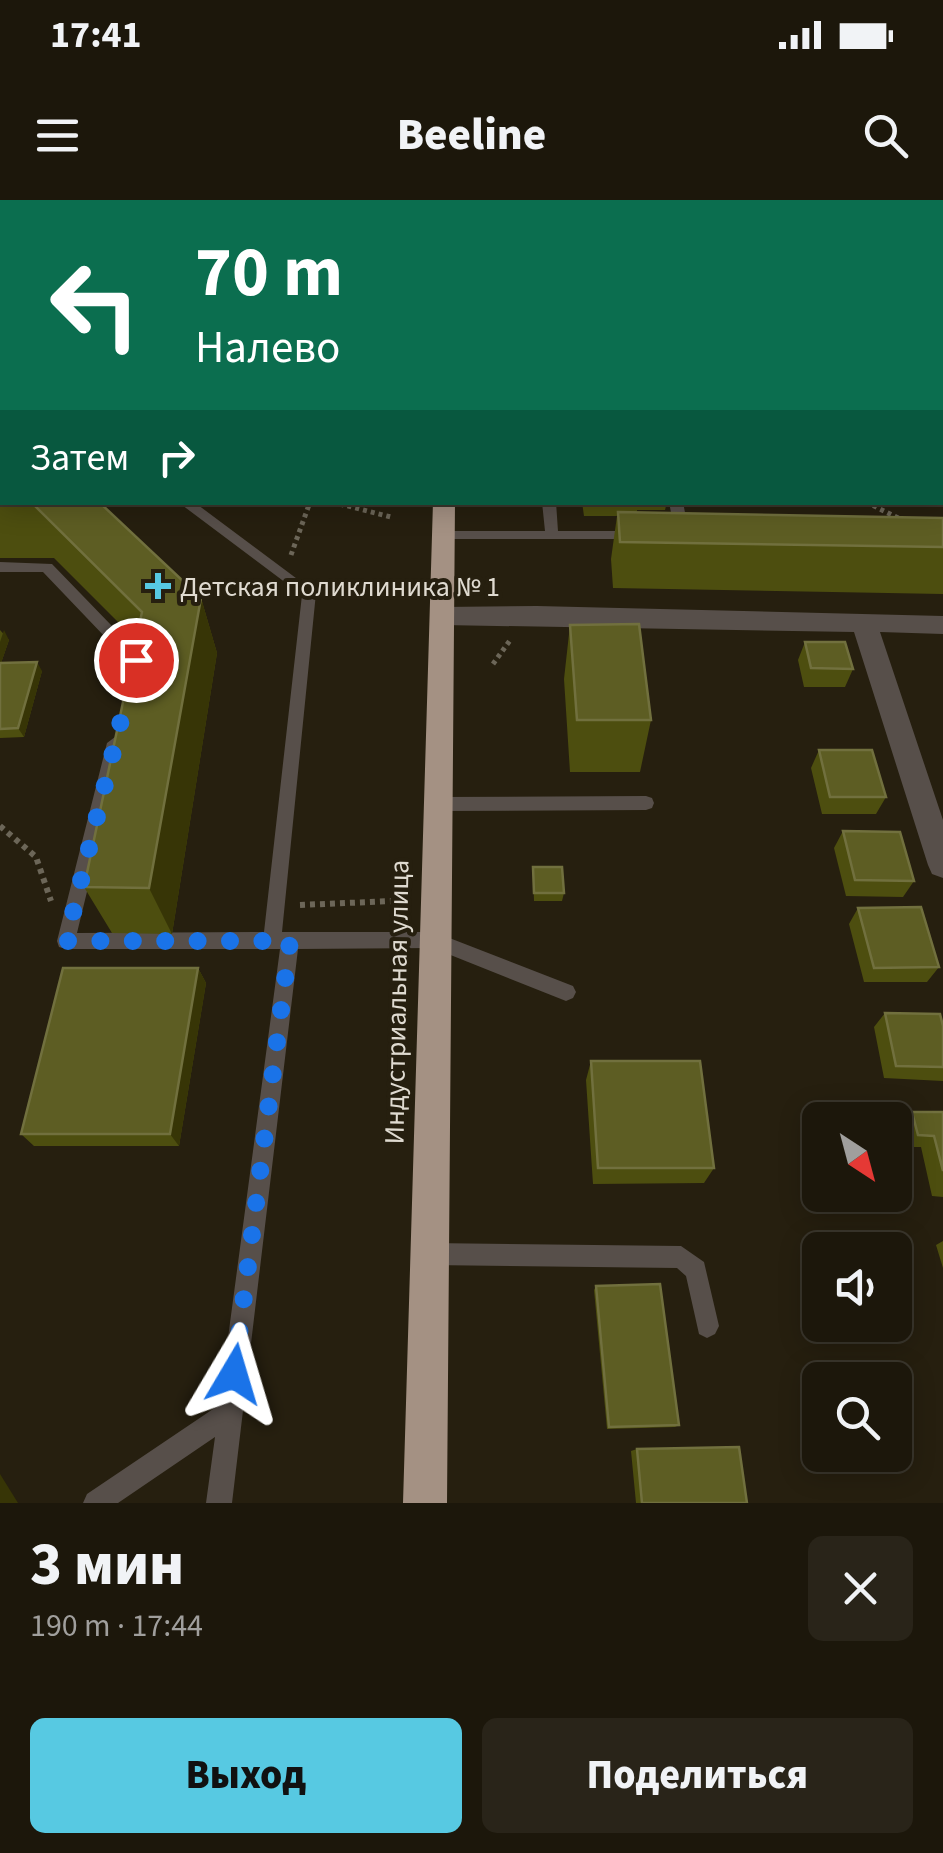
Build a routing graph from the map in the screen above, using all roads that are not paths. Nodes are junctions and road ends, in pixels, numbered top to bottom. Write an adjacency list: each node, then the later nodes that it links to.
1 (188, 505): 17 (lane)
2 (444, 505): 5 (highway, Индустриальная улица)
3 (549, 505): 6 (lane)
4 (677, 505): 6 (lane)
5 (444, 535): 6 (lane); 8 (highway, Индустриальная улица)
6 (552, 535)
7 (0, 567): 11 (lane)
8 (443, 616): 10 (street); 14 (highway, Индустриальная улица)
9 (943, 625): 10 (street)
10 (866, 626): 15 (street)
11 (126, 698)
12 (122, 716): 17 (lane)
13 (646, 802): 14 (lane)
14 (438, 804): 16 (highway, Индустриальная улица)
15 (943, 865)
16 (434, 940): 17 (lane); 18 (lane); 19 (highway, Индустриальная улица)
17 (281, 941): 21 (lane)
18 (566, 992)
19 (429, 1254): 20 (lane); 24 (highway, Индустриальная улица)
20 (707, 1326)
21 (230, 1413): 22 (lane); 23 (lane)
22 (96, 1503)
23 (219, 1503)
24 (425, 1503)

